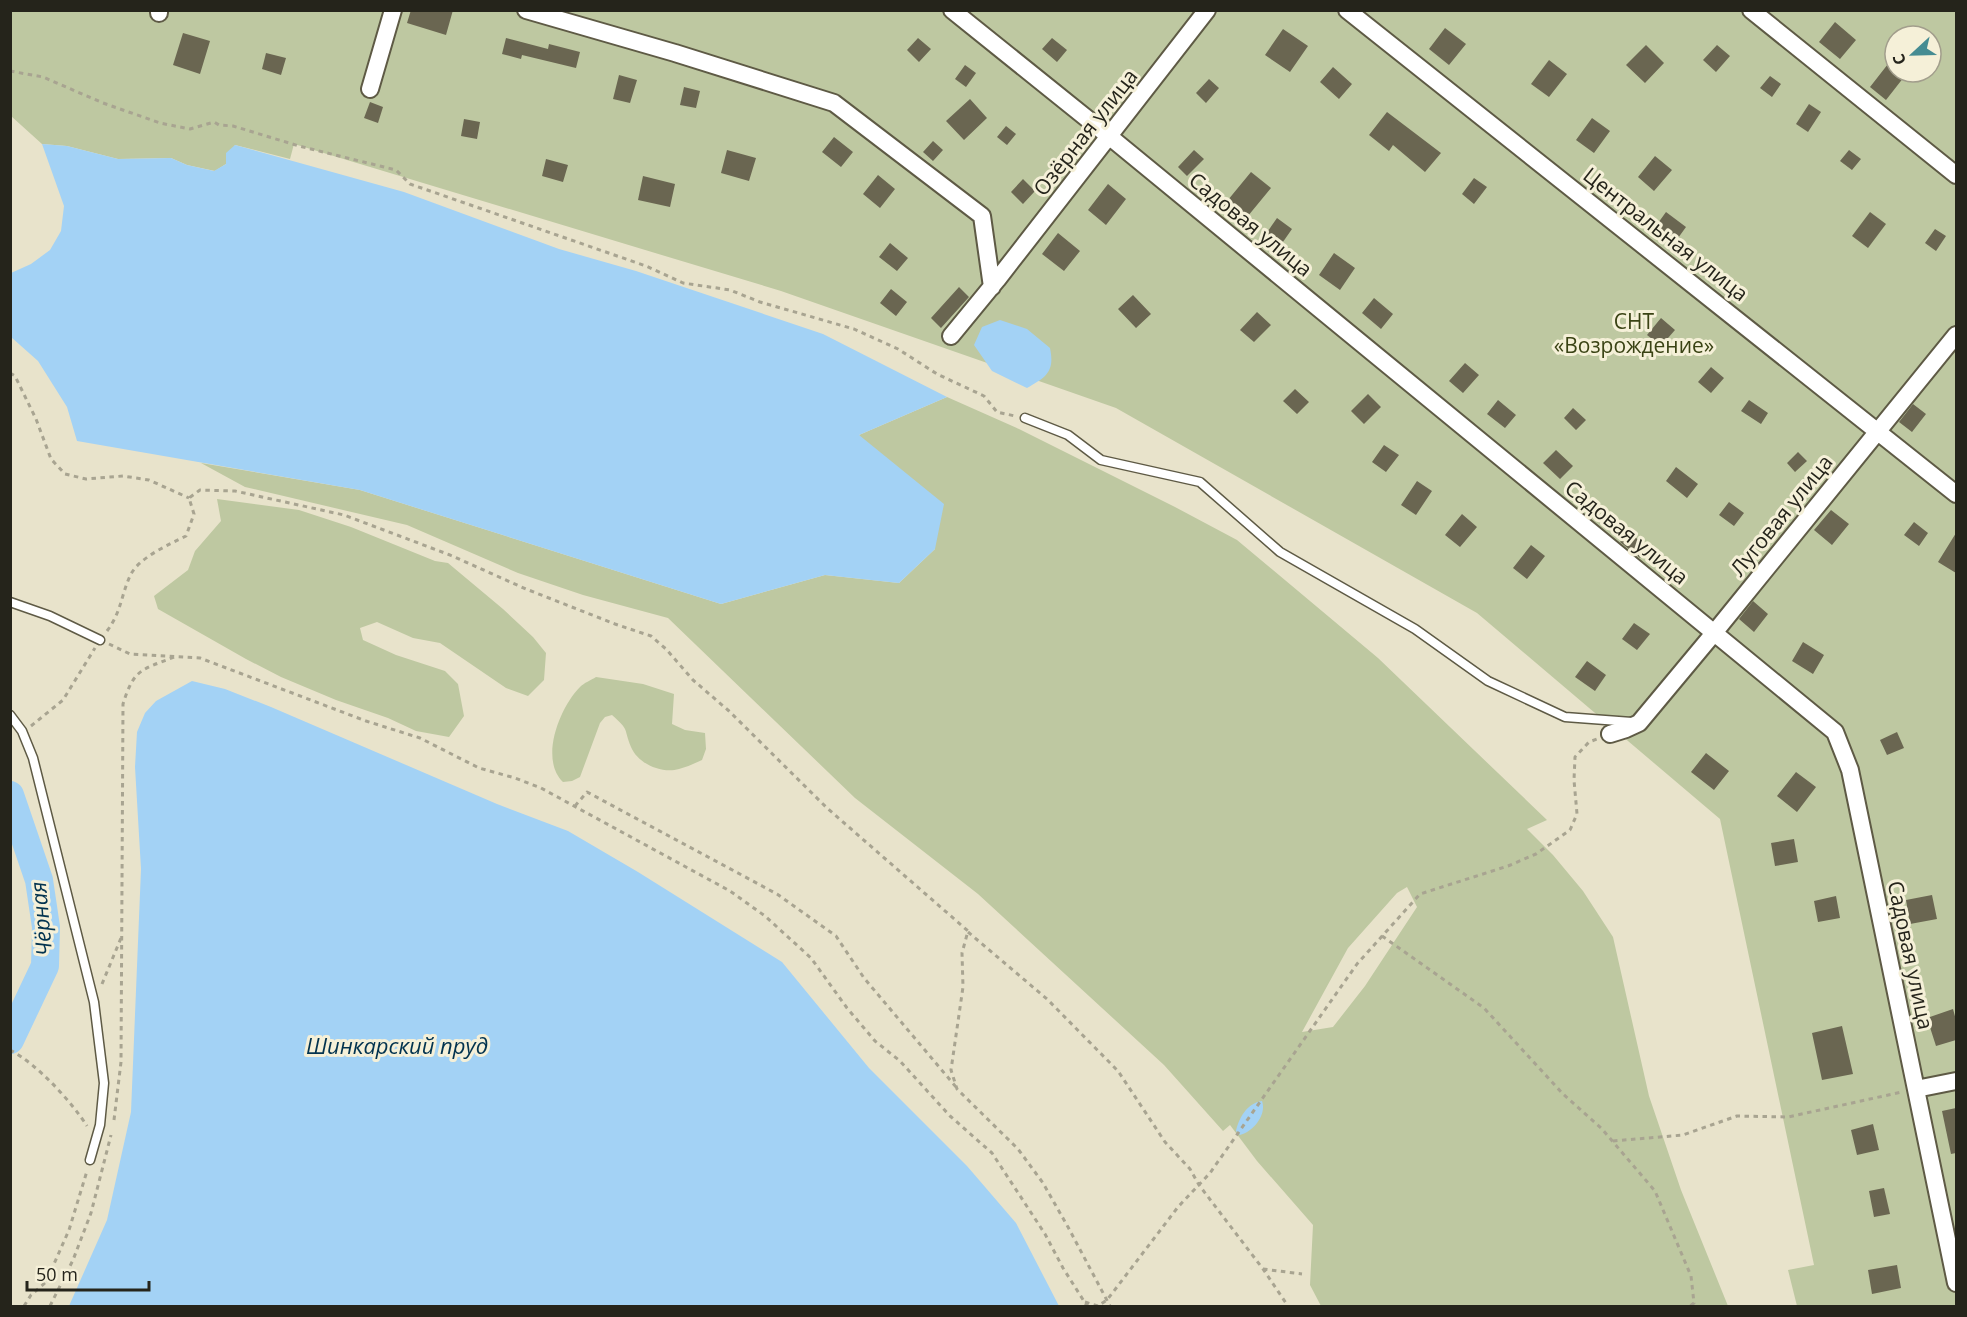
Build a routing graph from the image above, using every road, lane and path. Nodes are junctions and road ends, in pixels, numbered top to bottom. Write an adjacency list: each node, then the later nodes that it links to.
1 (393, 10): 8 (street)
2 (526, 10): 11 (street)
3 (952, 10): 9 (street, Садовая улица)
4 (1207, 10): 9 (street, Озёрная улица)
5 (1347, 10): 16 (street, Центральная улица)
6 (1751, 10): 10 (street)
7 (10, 71): 15 (path)
8 (369, 90)
9 (1110, 137): 11 (street, Озёрная улица); 20 (street, Садовая улица)
10 (1956, 175)
11 (994, 284): 13 (street, Озёрная улица)
12 (1956, 335): 16 (street, Луговая улица)
13 (951, 336)
14 (10, 372): 18 (path)
15 (1025, 418): 24 (lane)
16 (1878, 430): 17 (street, Центральная улица); 20 (street, Луговая улица)
17 (1956, 494)
18 (189, 498): 21 (path); 28 (path)
19 (10, 602): 21 (lane)
20 (1714, 633): 24 (street, Луговая улица); 34 (street, Садовая улица)
21 (100, 640): 22 (path); 25 (path)
22 (176, 657): 27 (path); 30 (path)
23 (10, 715): 25 (lane)
24 (1639, 723): 26 (street)
25 (22, 731): 30 (lane)
26 (1610, 734): 29 (path)
27 (575, 806): 33 (path); 43 (path)
28 (968, 932): 33 (path); 38 (path)
29 (1382, 936): 36 (path); 38 (path)
30 (94, 1002): 37 (lane)
31 (12, 1050): 35 (path)
32 (1956, 1081): 34 (street)
33 (957, 1089): 42 (path)
34 (1916, 1089): 36 (path); 41 (street, Садовая улица)
35 (87, 1127)
36 (1613, 1141): 48 (path)
37 (90, 1160): 44 (path)
38 (1198, 1185): 39 (path); 42 (path)
39 (1263, 1269): 40 (path); 47 (path)
40 (1302, 1274)
41 (1956, 1283)
42 (1107, 1300): 43 (path); 46 (path)
43 (1085, 1302): 45 (path)
44 (24, 1306)
45 (1087, 1306)
46 (1110, 1306)
47 (1288, 1306)
48 (1690, 1306)

